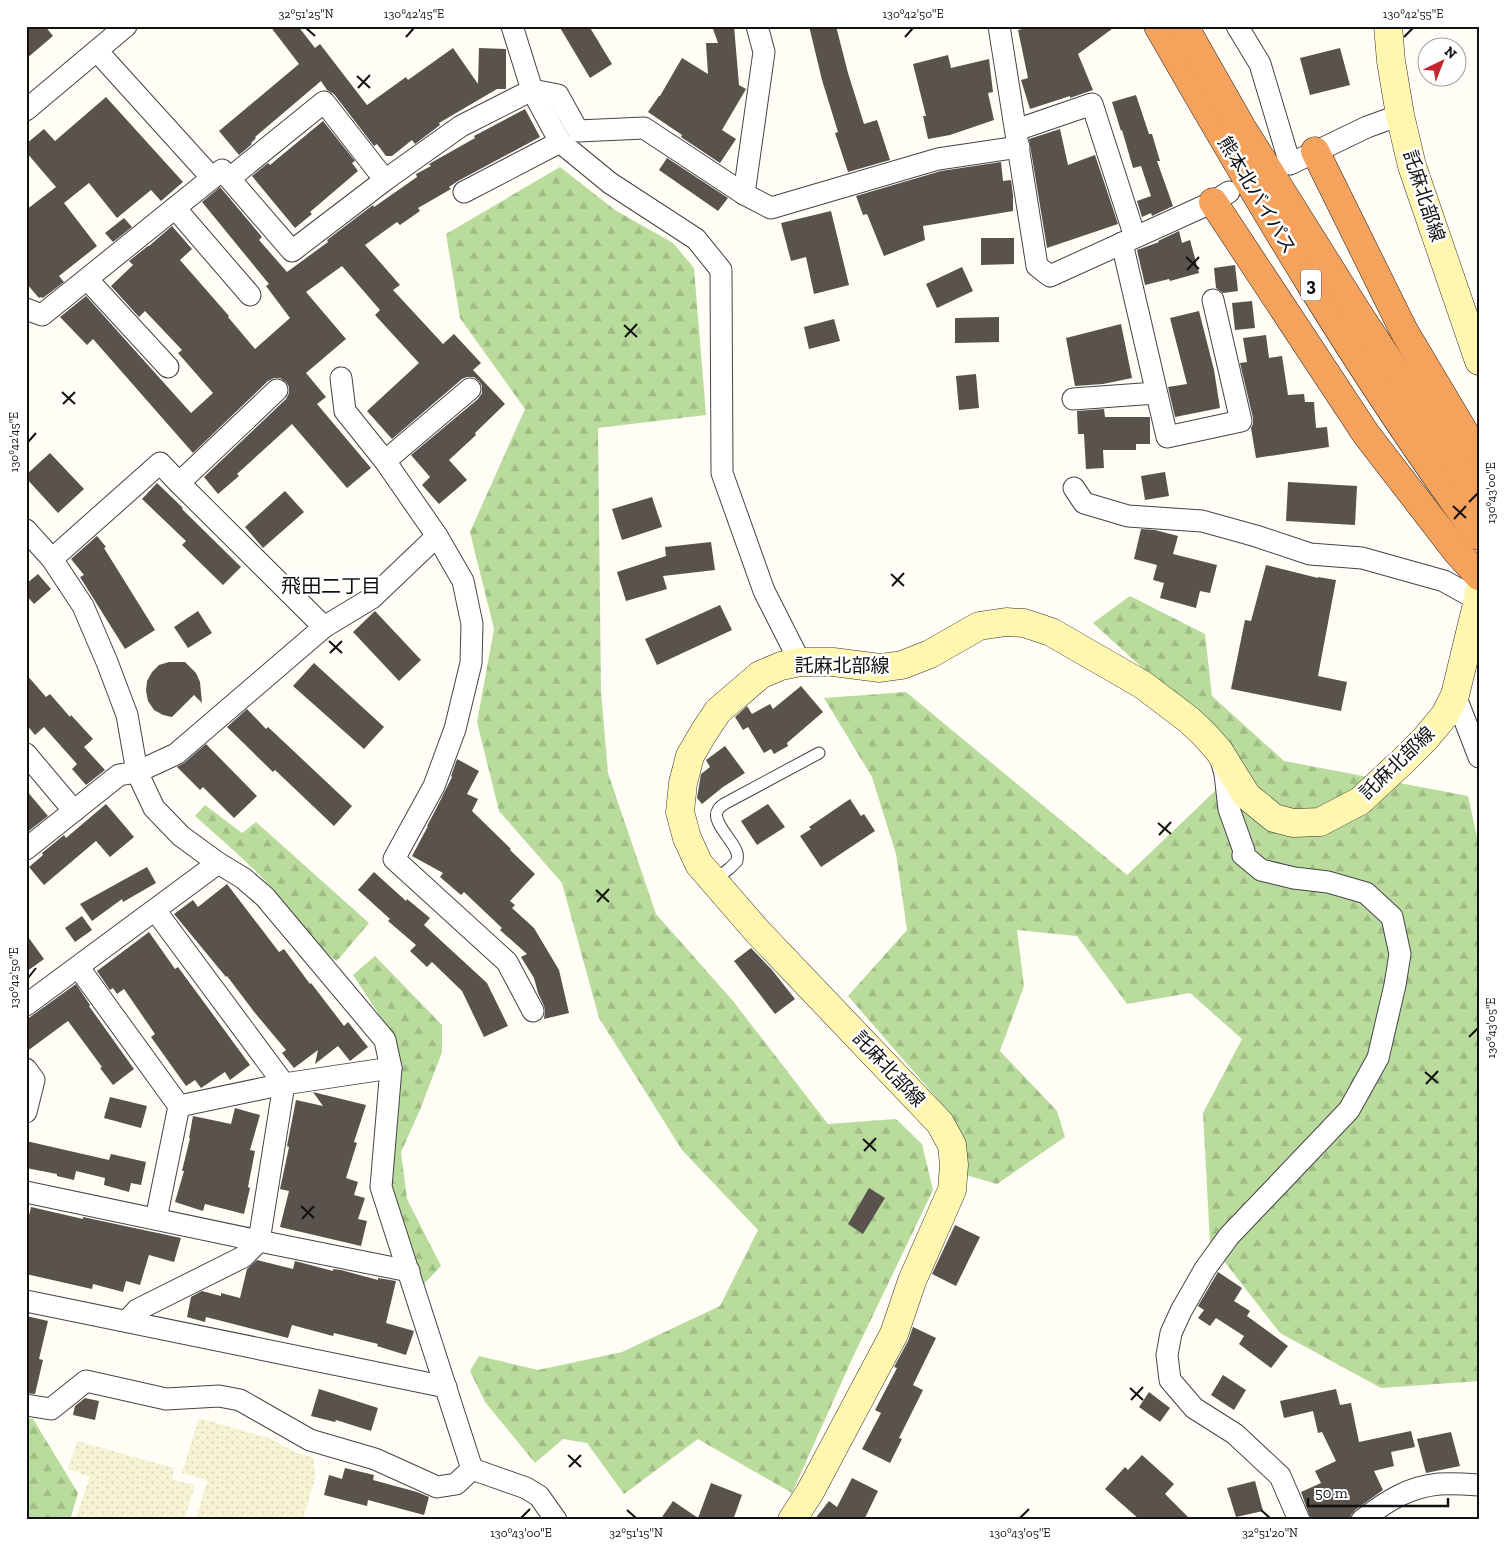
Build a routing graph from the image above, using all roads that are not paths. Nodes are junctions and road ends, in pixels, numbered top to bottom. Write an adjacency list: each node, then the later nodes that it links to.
1 (126, 26): 9 (street)
2 (512, 26): 10 (street)
3 (757, 26): 19 (street)
4 (999, 26): 13 (street)
5 (1158, 26): 41 (highway, 熊本北バイパス / 3)
6 (1184, 26): 38 (highway, 熊本北バイパス / 3)
7 (1237, 26): 15 (street)
8 (1388, 26): 12 (main road, 託麻北部線)
9 (97, 51): 11 (street); 16 (street)
10 (532, 90): 14 (street); 17 (street); 19 (street)
11 (26, 110)
12 (1400, 114): 15 (street); 27 (main road, 託麻北部線)
13 (1017, 138): 19 (street); 22 (street); 22 (street)
14 (560, 142): 18 (street); 45 (street)
15 (1315, 151): 34 (highway)
16 (221, 178): 17 (street); 17 (street); 21 (street)
17 (385, 180)
18 (464, 192)
19 (744, 194)
20 (1221, 197): 22 (street); 43 (highway)
21 (175, 208): 23 (street); 24 (street)
22 (1128, 240): 32 (street)
23 (87, 279): 26 (street); 28 (street)
24 (250, 295)
25 (1213, 300): 32 (street)
26 (26, 309)
27 (1479, 362)
28 (168, 367)
29 (341, 378): 35 (street)
30 (470, 389): 35 (street)
31 (277, 390): 36 (street)
32 (1156, 392): 33 (street)
33 (1073, 399)
34 (1479, 457)
35 (385, 461): 40 (street)
36 (179, 483): 42 (street); 44 (street)
37 (1074, 488): 43 (street)
38 (1479, 497)
39 (26, 530): 42 (street)
40 (436, 536): 44 (street); 59 (street)
41 (1479, 536)
42 (52, 559): 51 (street)
43 (1478, 589): 46 (main road, 託麻北部線)
44 (324, 627): 51 (street)
45 (800, 662): 47 (main road, 託麻北部線); 55 (main road, 託麻北部線)
46 (1455, 695): 47 (main road, 託麻北部線); 50 (street)
47 (1219, 751): 77 (street)
48 (819, 753): 55 (lane)
49 (26, 754): 52 (street)
50 (1479, 758)
51 (136, 772): 52 (street); 54 (street)
52 (74, 811): 53 (street)
53 (26, 849)
54 (218, 863): 56 (street); 60 (street)
55 (713, 882): 76 (main road, 託麻北部線)
56 (155, 910): 57 (street); 62 (street)
57 (79, 968): 58 (street); 63 (street)
58 (26, 1005)
59 (533, 1011)
60 (391, 1068): 62 (street); 68 (street)
61 (26, 1069): 64 (street)
62 (284, 1084): 63 (street); 67 (street)
63 (179, 1106): 66 (street)
64 (26, 1112)
65 (26, 1192): 66 (street)
66 (156, 1219): 67 (street)
67 (259, 1242): 68 (street); 70 (street)
68 (409, 1271): 71 (street)
69 (26, 1301): 70 (street)
70 (127, 1321): 71 (street)
71 (446, 1387): 73 (street)
72 (26, 1404): 73 (street)
73 (472, 1469): 75 (street)
74 (1479, 1484): 78 (street)
75 (556, 1520)
76 (792, 1520)
77 (1299, 1520)
78 (1362, 1520)

